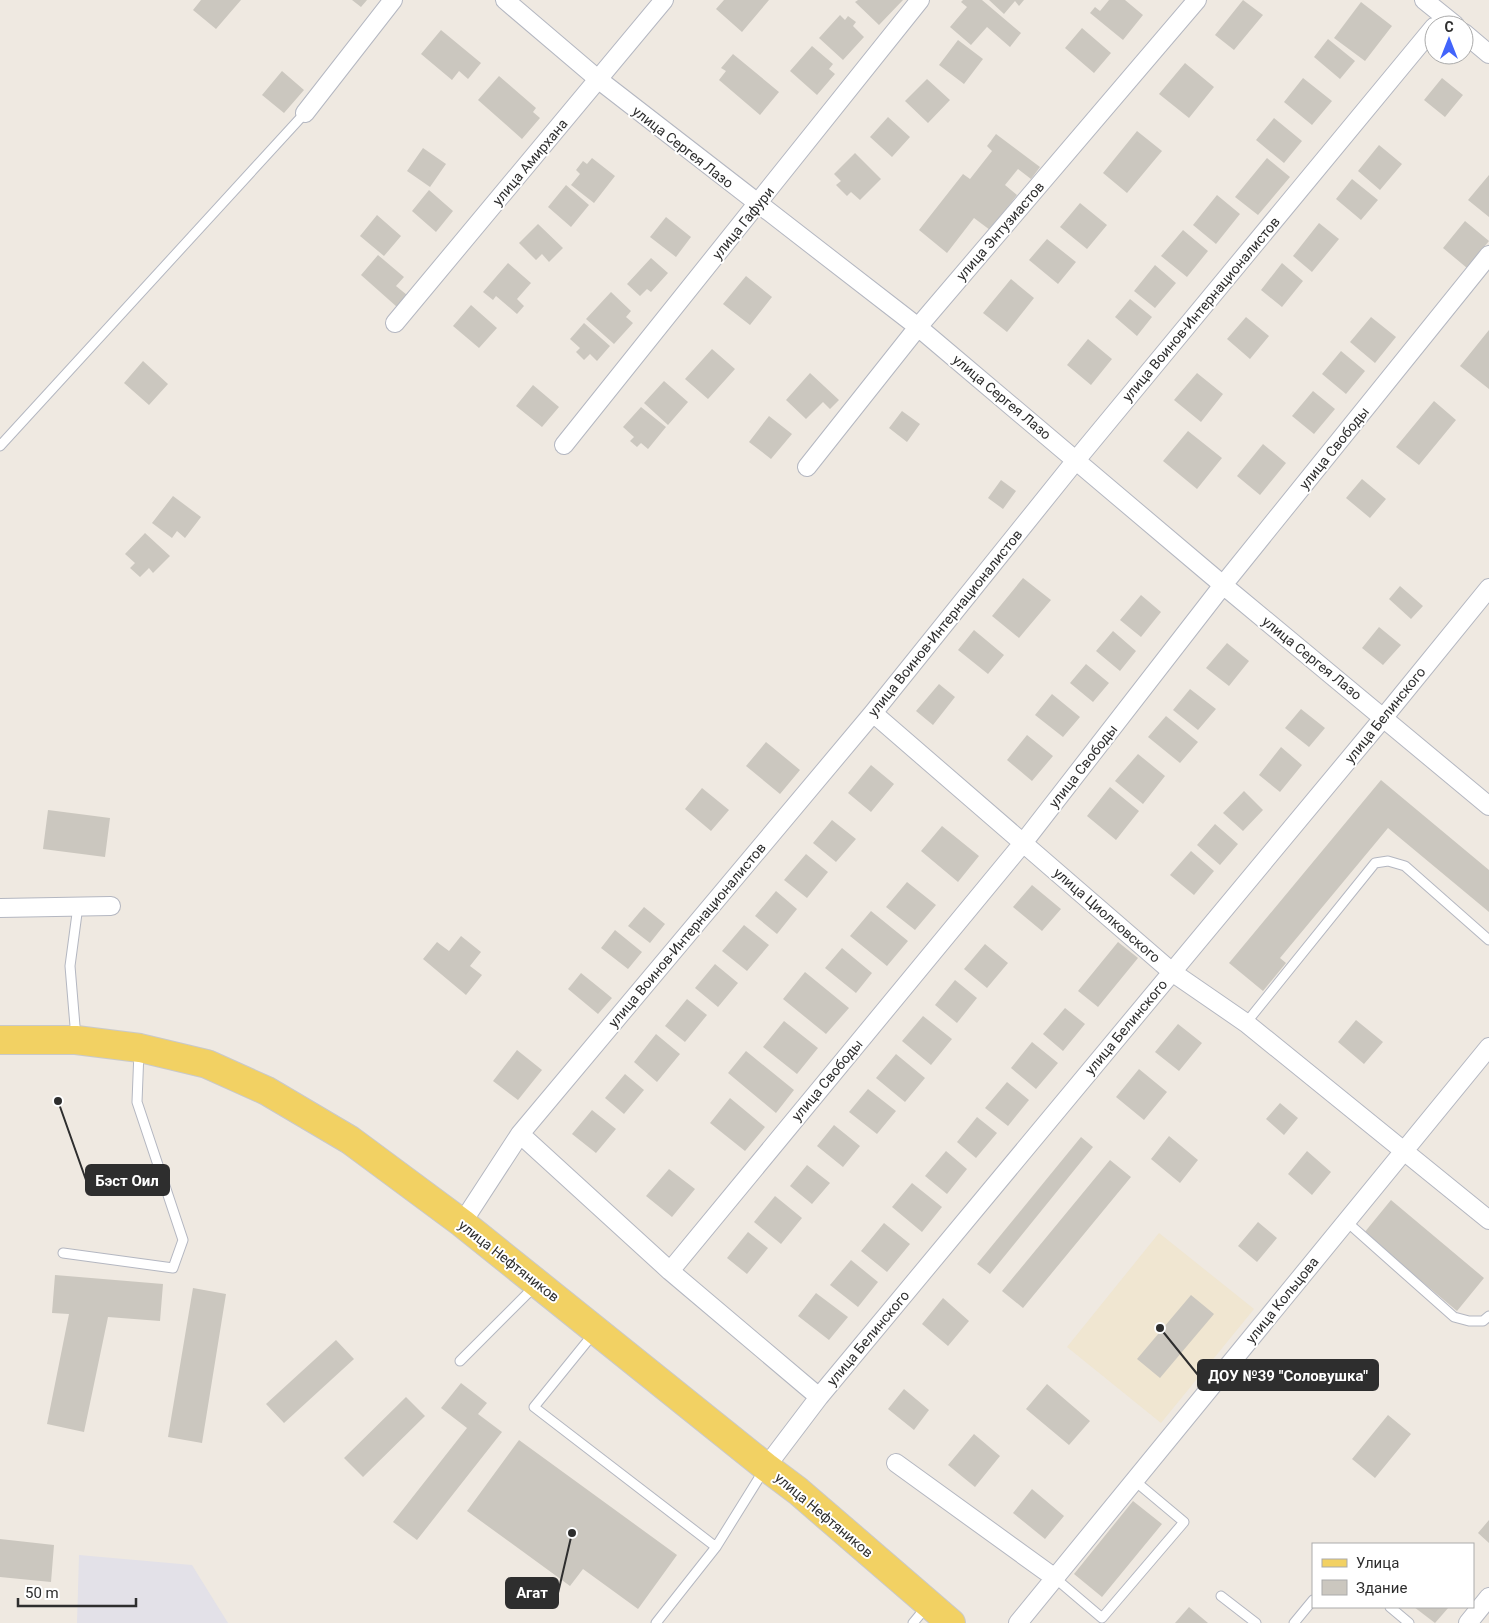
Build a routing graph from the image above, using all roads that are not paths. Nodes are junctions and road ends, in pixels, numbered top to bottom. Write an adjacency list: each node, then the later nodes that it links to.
1 (393, 0): 12 (street)
2 (505, 0): 11 (street, улица Сергея Лазо)
3 (664, 0): 11 (street, улица Амирхана)
4 (920, 0): 13 (street, улица Гафури)
5 (1197, 0): 16 (street, улица Энтузиастов)
6 (1424, 0): 7 (street)
7 (1436, 15)
8 (1474, 41): 10 (street)
9 (1424, 45): 19 (street, улица Воинов-Интернационалистов)
10 (1489, 54)
11 (599, 80): 13 (street, улица Сергея Лазо); 15 (street, улица Амирхана)
12 (305, 113): 18 (lane)
13 (758, 205): 16 (street, улица Сергея Лазо); 17 (street, улица Гафури)
14 (1489, 255): 21 (street, улица Свободы)
15 (395, 323)
16 (918, 327): 19 (street, улица Сергея Лазо); 20 (street, улица Энтузиастов)
17 (564, 445)
18 (0, 446)
19 (1077, 459): 21 (street, улица Сергея Лазо); 23 (street, улица Воинов-Интернационалистов)
20 (807, 467)
21 (1223, 585): 24 (street, улица Сергея Лазо); 26 (street, улица Свободы)
22 (1489, 588): 24 (street, улица Белинского)
23 (873, 713): 26 (street, улица Циолковского); 37 (street, улица Воинов-Интернационалистов)
24 (1384, 717): 25 (street, улица Сергея Лазо); 31 (street, улица Белинского)
25 (1489, 806)
26 (1023, 843): 31 (street, улица Циолковского); 43 (street, улица Свободы)
27 (78, 906): 28 (street); 29 (street); 34 (lane)
28 (111, 906)
29 (0, 908)
30 (1489, 940): 32 (lane)
31 (1172, 972): 32 (street, улица Циолковского); 48 (street, улица Белинского)
32 (1246, 1023): 38 (street, улица Циолковского)
33 (0, 1040): 34 (main road, улица Нефтяников)
34 (76, 1040): 35 (main road, улица Нефтяников)
35 (140, 1048): 41 (main road, улица Нефтяников); 42 (lane)
36 (1488, 1050): 38 (street, улица Кольцова)
37 (520, 1134): 41 (street, улица Воинов-Интернационалистов); 43 (street)
38 (1404, 1151): 39 (street, улица Циолковского); 40 (street, улица Кольцова)
39 (1489, 1220)
40 (1347, 1222): 45 (lane); 51 (street, улица Кольцова)
41 (462, 1223): 44 (main road, улица Нефтяников)
42 (63, 1253)
43 (670, 1271): 48 (street)
44 (538, 1283): 46 (main road, улица Нефтяников); 47 (lane)
45 (1489, 1316)
46 (597, 1330): 50 (main road, улица Нефтяников); 52 (lane)
47 (460, 1361)
48 (819, 1397): 50 (street, улица Белинского)
49 (896, 1463): 53 (street)
50 (766, 1467): 52 (lane); 58 (main road, улица Нефтяников)
51 (1135, 1481): 53 (street, улица Кольцова); 53 (lane)
52 (716, 1547): 59 (lane)
53 (1055, 1578): 61 (street, улица Кольцова)
54 (1220, 1596): 62 (lane)
55 (1489, 1597): 65 (street)
56 (1312, 1601): 63 (lane)
57 (1391, 1608): 64 (lane)
58 (921, 1613): 60 (main road, улица Нефтяников)
59 (656, 1623)
60 (951, 1623)
61 (1018, 1623)
62 (1256, 1623)
63 (1294, 1623)
64 (1409, 1623)
65 (1468, 1623)

